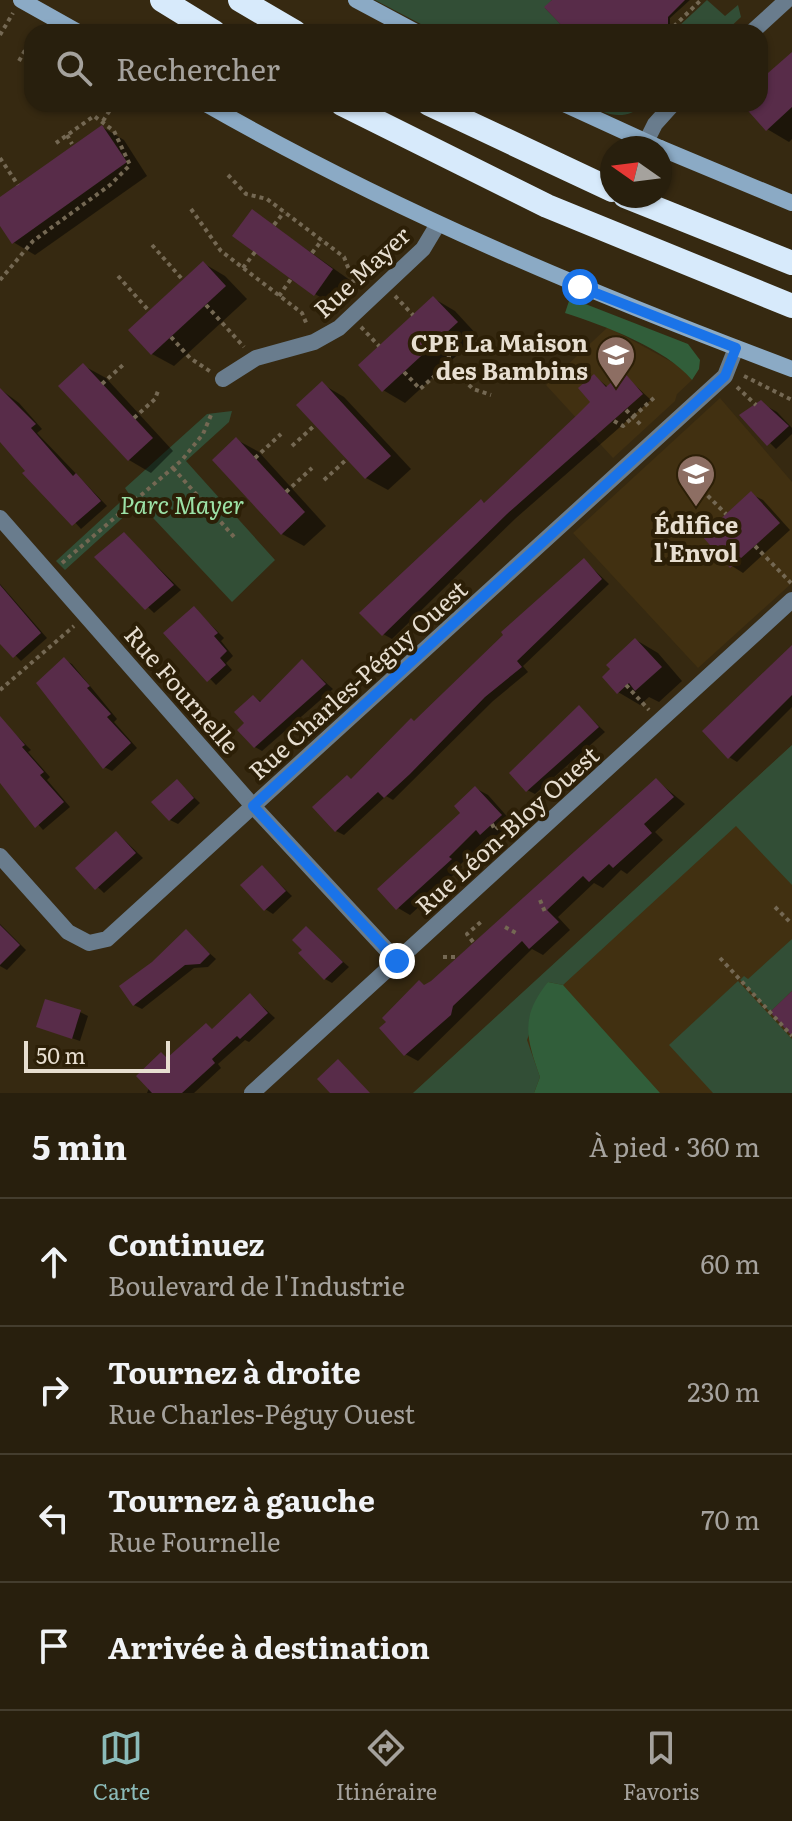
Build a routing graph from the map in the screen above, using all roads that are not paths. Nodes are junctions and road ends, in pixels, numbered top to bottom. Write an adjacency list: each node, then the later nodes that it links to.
1 (162, 0): 7 (highway)
2 (240, 0): 8 (highway)
3 (356, 0): 9 (street)
4 (787, 0): 10 (street)
5 (18, 5): 6 (street)
6 (60, 24)
7 (201, 24)
8 (281, 24)
9 (401, 24)
10 (761, 24)
11 (221, 112): 22 (street)
12 (358, 112): 24 (highway)
13 (446, 112): 19 (highway)
14 (581, 112): 16 (street)
15 (665, 112): 17 (street)
16 (633, 136)
17 (657, 136)
18 (672, 153): 20 (street)
19 (600, 184)
20 (792, 203)
21 (655, 208): 23 (highway)
22 (438, 224): 25 (street); 27 (street, Rue Mayer)
23 (792, 263)
24 (792, 306)
25 (736, 348): 26 (street); 30 (street, Rue Charles-Péguy Ouest)
26 (792, 369)
27 (223, 379)
28 (0, 518): 30 (street, Rue Fournelle)
29 (792, 600): 32 (street, Rue Léon-Bloy Ouest)
30 (253, 806): 31 (street, Rue Charles-Péguy Ouest); 32 (street, Rue Fournelle)
31 (0, 856)
32 (397, 961): 33 (street, Rue Léon-Bloy Ouest)
33 (252, 1093)

